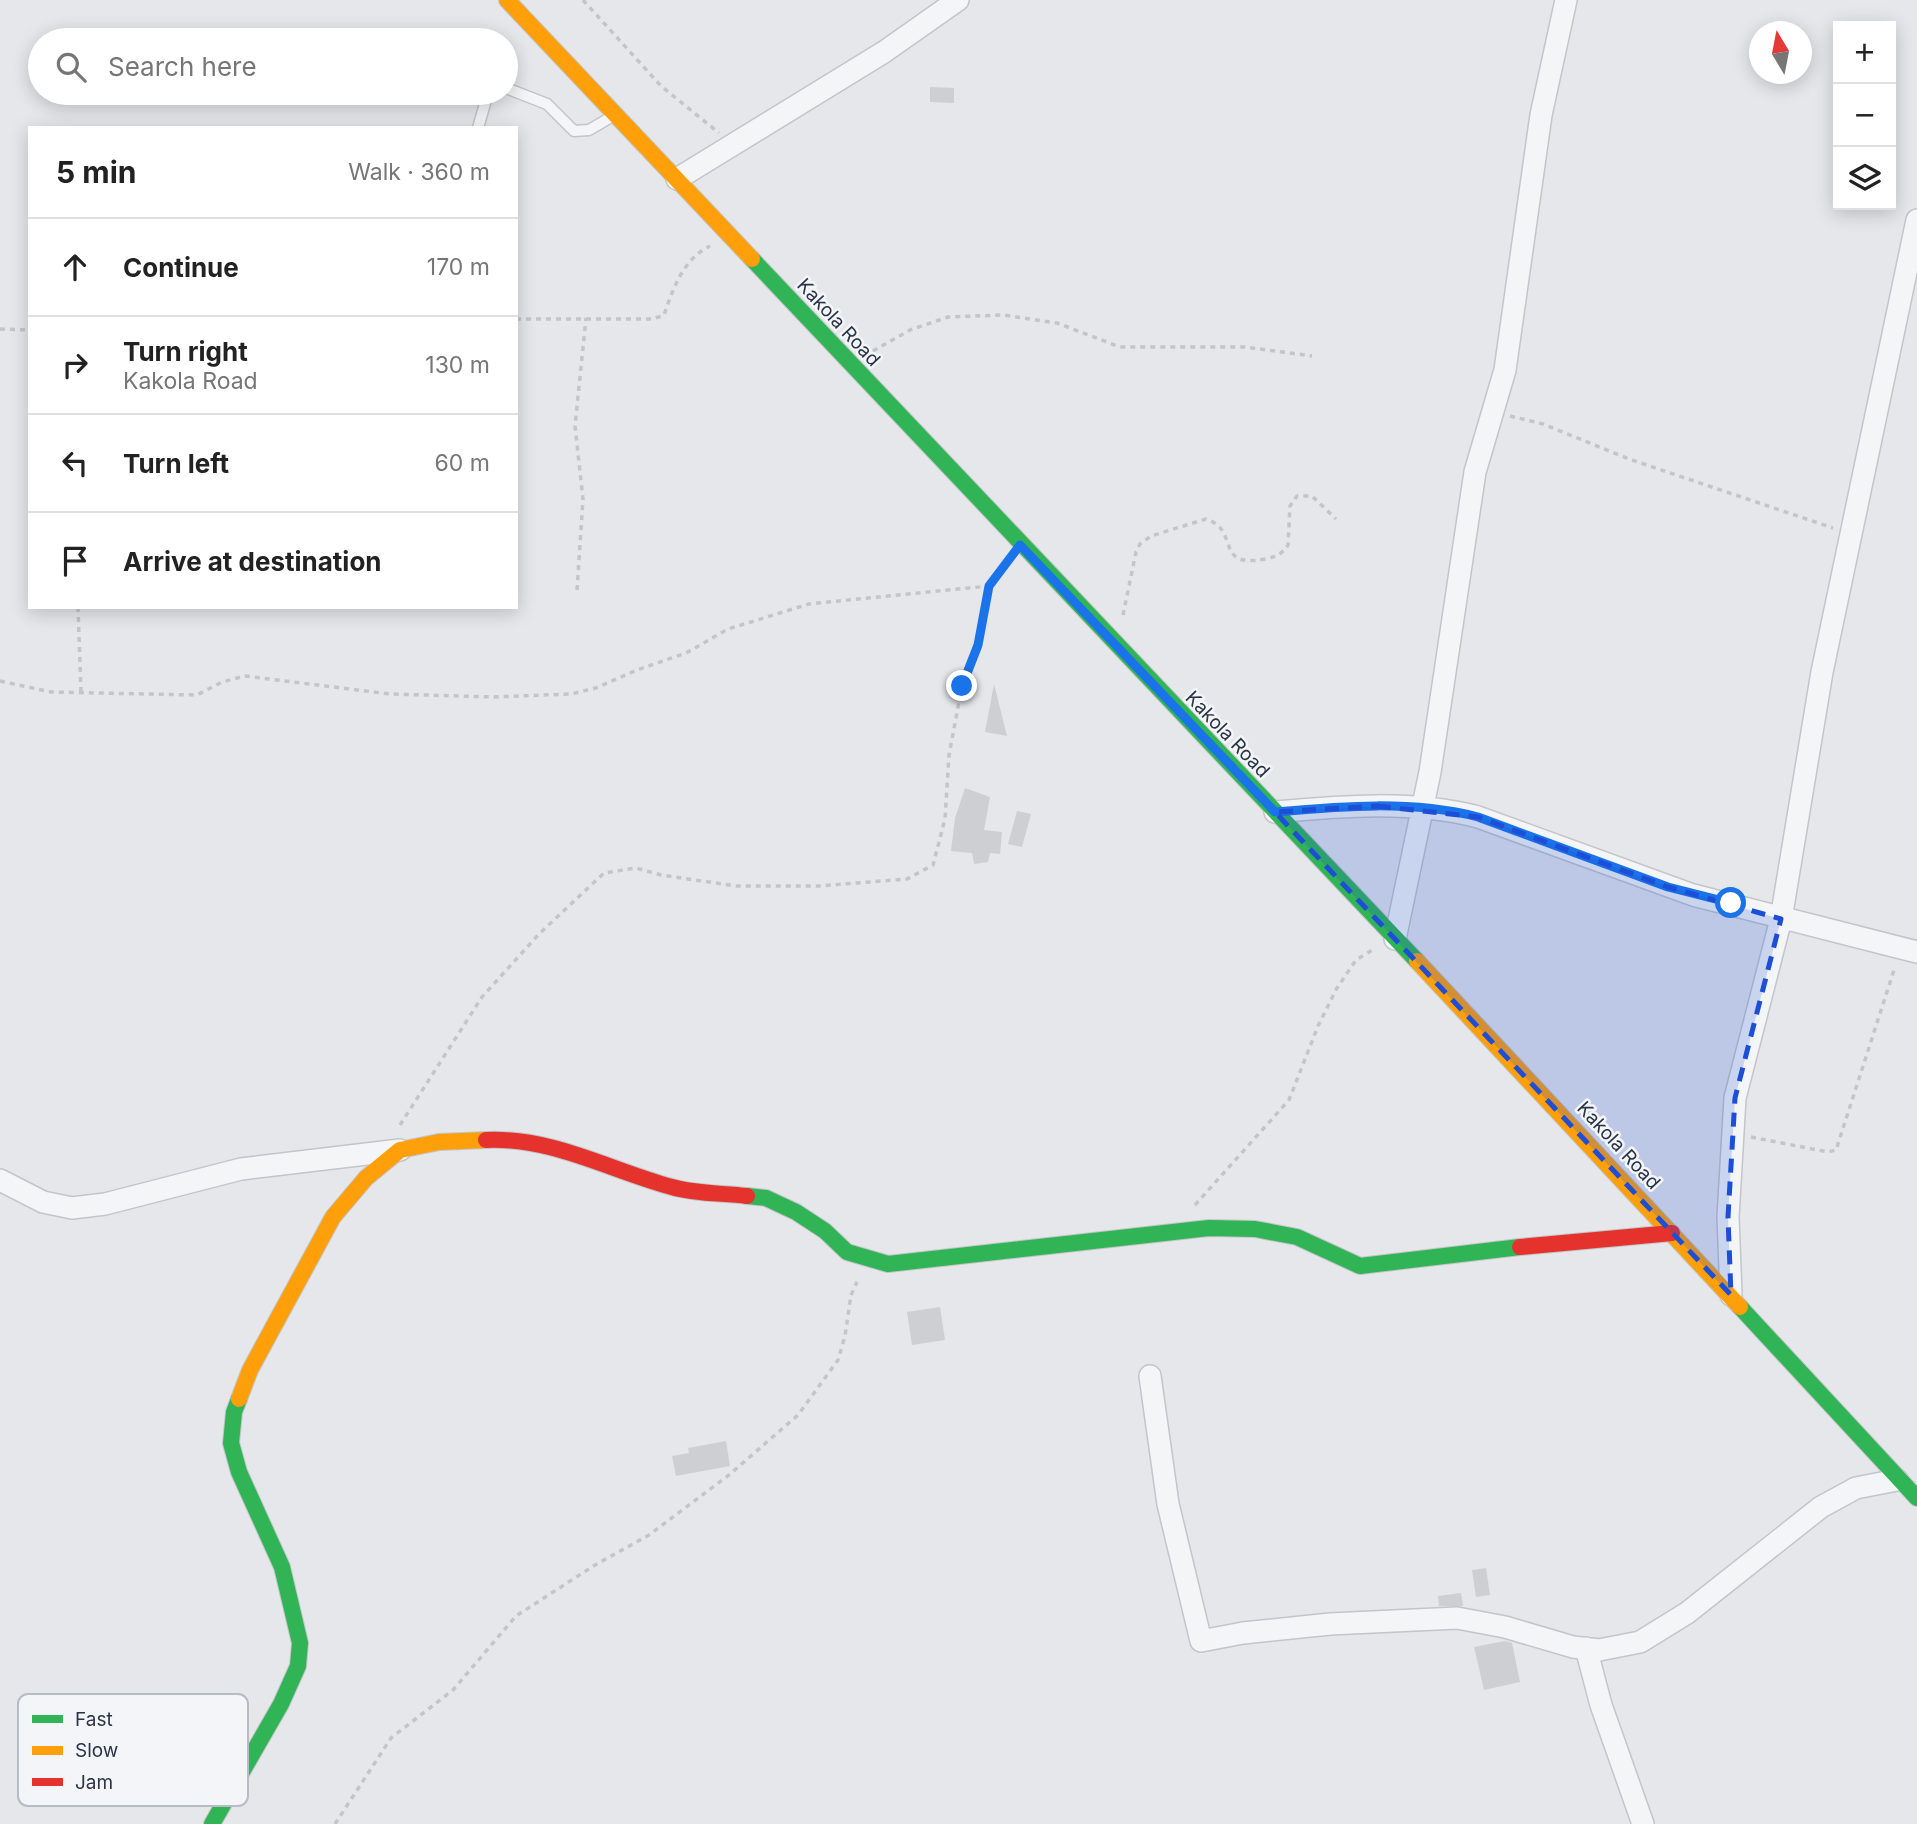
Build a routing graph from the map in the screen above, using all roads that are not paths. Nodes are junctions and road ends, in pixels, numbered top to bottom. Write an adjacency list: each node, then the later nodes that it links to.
1 (507, 0): 6 (main road, Kakola Road)
2 (958, 0): 8 (street)
3 (1566, 0): 10 (street)
4 (518, 93): 6 (lane)
5 (485, 105): 7 (lane)
6 (615, 114): 8 (main road, Kakola Road)
7 (479, 126)
8 (677, 179): 11 (main road, Kakola Road)
9 (1917, 220): 12 (street)
10 (1423, 810): 11 (street); 12 (street); 13 (street)
11 (1275, 812): 13 (main road, Kakola Road)
12 (1782, 919): 14 (street); 18 (street)
13 (1396, 940): 17 (main road, Kakola Road)
14 (1910, 950)
15 (392, 1150): 16 (street); 17 (main road); 23 (main road)
16 (0, 1180)
17 (1672, 1233): 18 (main road, Kakola Road)
18 (1731, 1295): 20 (main road, Kakola Road)
19 (1150, 1376): 22 (street)
20 (1897, 1480): 21 (main road, Kakola Road); 22 (street)
21 (1917, 1498)
22 (1586, 1648): 26 (street)
23 (248, 1761)
24 (222, 1806): 25 (main road)
25 (212, 1824)
26 (1643, 1824)

